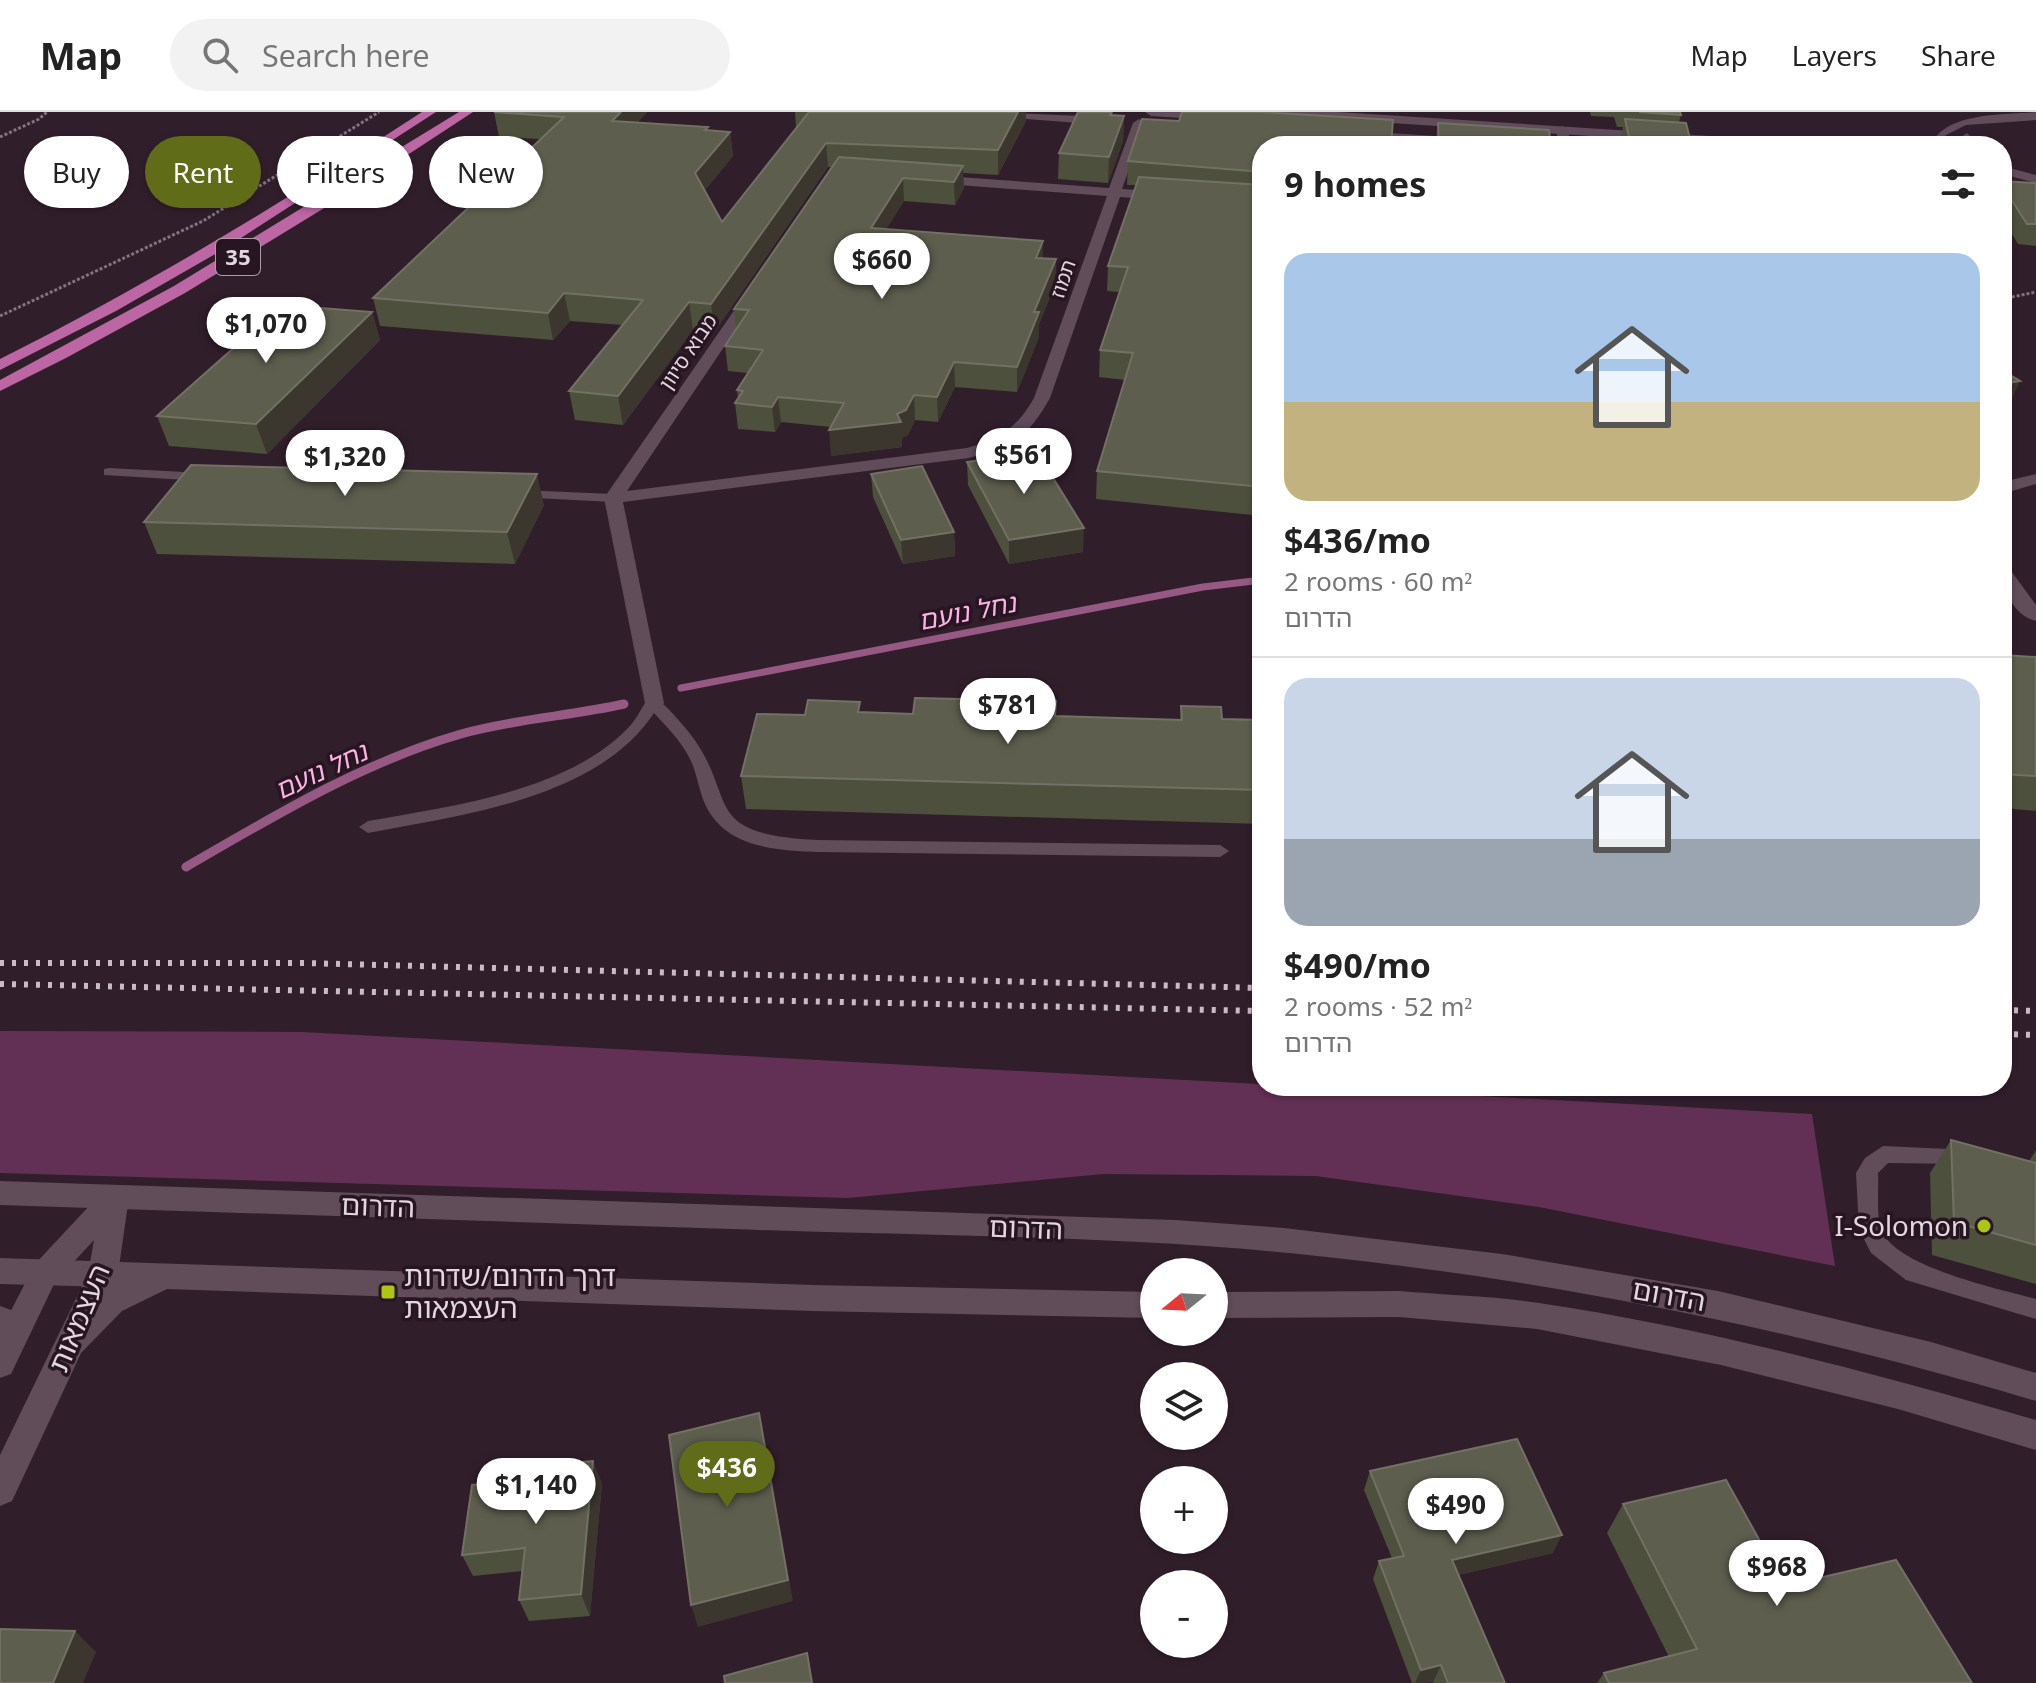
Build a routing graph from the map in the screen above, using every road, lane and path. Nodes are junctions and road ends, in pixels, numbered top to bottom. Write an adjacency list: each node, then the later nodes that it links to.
1 (47, 112): 16 (path)
2 (379, 112): 27 (path)
3 (430, 112): 28 (highway, 35)
4 (467, 112): 29 (highway, 35)
5 (988, 112): 9 (street)
6 (1151, 112): 9 (street)
7 (1277, 116): 13 (street)
8 (2036, 116): 14 (street)
9 (1127, 122): 22 (street, תמוז)
10 (2036, 124): 15 (street)
11 (1352, 135): 12 (street)
12 (1370, 136)
13 (1538, 136)
14 (1942, 136)
15 (1974, 136)
16 (0, 137)
17 (2012, 171): 19 (street)
18 (913, 178): 22 (street)
19 (2036, 179)
20 (2012, 183): 21 (street)
21 (2036, 190)
22 (1115, 192): 23 (street); 35 (street, תמוז)
23 (1188, 198)
24 (764, 276): 35 (street, מבוא סיוון)
25 (2036, 292): 26 (path)
26 (2012, 297)
27 (0, 316)
28 (0, 365)
29 (0, 386)
30 (109, 472): 31 (lane)
31 (219, 478)
32 (2036, 479): 33 (street)
33 (2012, 484)
34 (503, 493): 35 (lane)
35 (613, 498): 38 (street)
36 (2012, 586): 37 (street)
37 (2036, 615)
38 (653, 703): 39 (lane); 40 (lane)
39 (368, 827)
40 (1220, 851)
41 (1990, 1158): 50 (lane)
42 (0, 1193): 43 (street, הדרום)
43 (115, 1197): 45 (street, העצמאות); 46 (street, העצמאות); 54 (street, הדרום)
44 (0, 1271): 45 (street)
45 (45, 1273): 46 (street); 53 (street, העצמאות)
46 (103, 1274): 47 (street); 52 (street, העצמאות)
47 (167, 1276): 48 (street); 52 (street)
48 (1140, 1305)
49 (1228, 1305): 55 (street, הדרום)
50 (2036, 1309)
51 (0, 1319): 53 (street)
52 (71, 1342): 56 (street, העצמאות)
53 (3, 1358)
54 (2036, 1387)
55 (2036, 1435)
56 (0, 1490)

